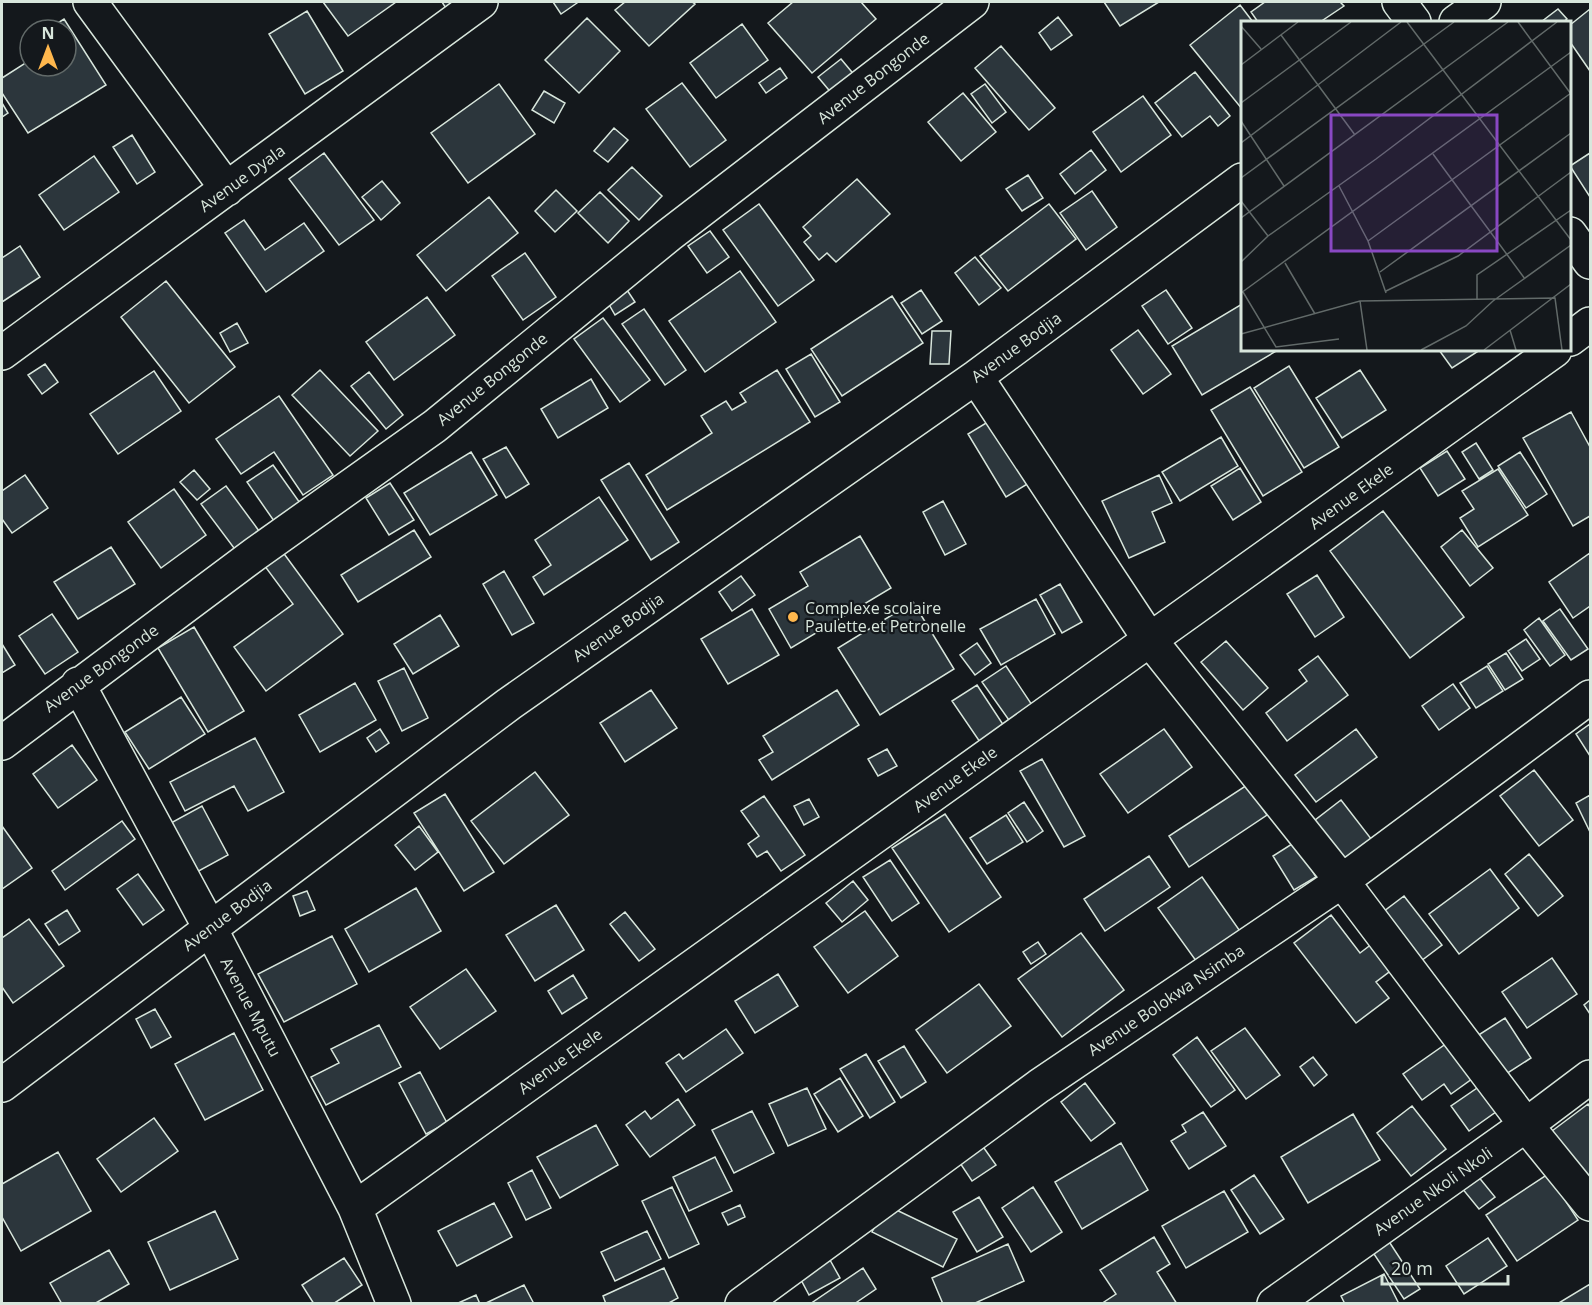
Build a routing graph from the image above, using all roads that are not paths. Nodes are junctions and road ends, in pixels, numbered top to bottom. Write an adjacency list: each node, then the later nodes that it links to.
1 (90, 2): 9 (street)
2 (481, 2): 9 (street, Avenue Dyala)
3 (972, 2): 18 (street, Avenue Bongonde)
4 (1399, 2): 6 (street)
5 (1484, 2): 7 (street)
6 (1413, 21)
7 (1457, 21)
8 (1241, 181): 16 (street, Avenue Bodjia)
9 (227, 189): 15 (street, Avenue Dyala)
10 (1571, 237): 11 (street)
11 (1590, 262)
12 (1590, 324): 13 (street)
13 (1571, 338)
14 (1554, 351): 17 (street, Avenue Ekele)
15 (2, 353)
16 (976, 377): 17 (street); 22 (street, Avenue Bodjia)
17 (1150, 640): 21 (street); 27 (street, Avenue Ekele)
18 (78, 684): 20 (street, Avenue Bongonde); 22 (street, Avenue Mputu)
19 (1590, 697): 21 (street, Avenue Bolokwa Nsimba)
20 (2, 743)
21 (1342, 881): 25 (street); 29 (street, Avenue Bolokwa Nsimba)
22 (210, 928): 24 (street, Avenue Bodjia); 27 (street, Avenue Mputu)
23 (1590, 1077): 25 (street, Avenue Nkoli Nkoli)
24 (2, 1085)
25 (1526, 1125): 26 (street); 30 (street, Avenue Nkoli Nkoli)
26 (1590, 1204)
27 (355, 1208): 28 (street, Avenue Mputu)
28 (394, 1304)
29 (742, 1304)
30 (1274, 1304)

